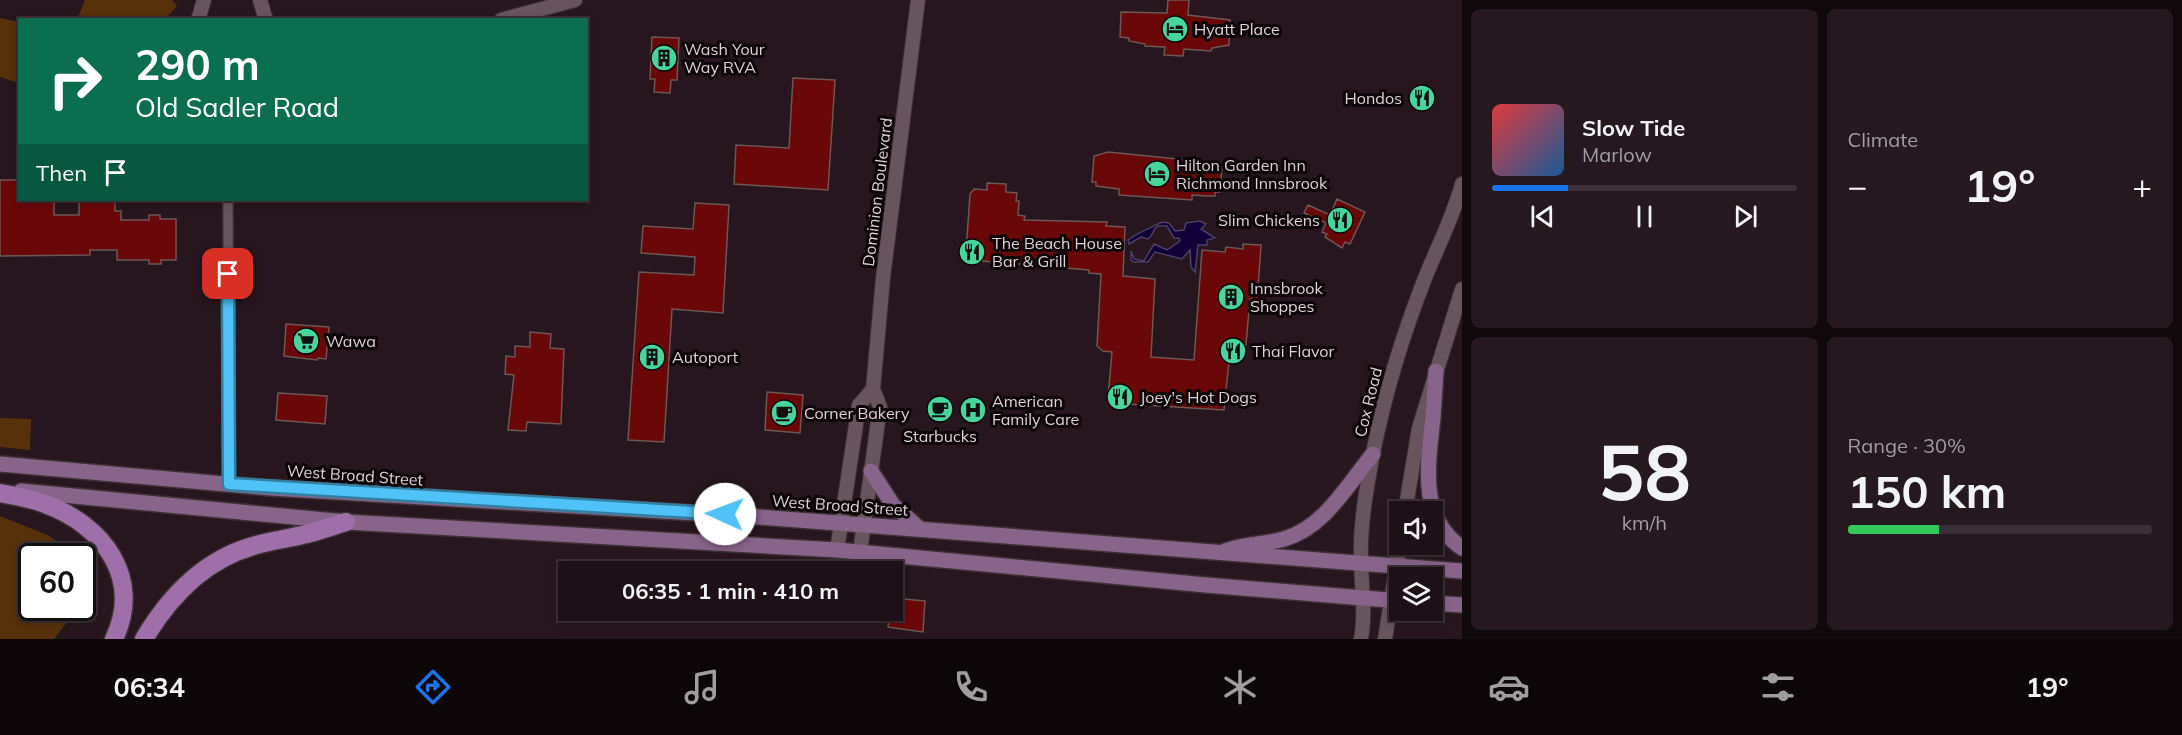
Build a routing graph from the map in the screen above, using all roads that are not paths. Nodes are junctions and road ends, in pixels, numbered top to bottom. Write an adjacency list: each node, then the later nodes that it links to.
1 (204, 0): 5 (street)
2 (260, 0): 6 (street)
3 (575, 0): 7 (street)
4 (918, 0): 12 (street, Dominion Boulevard)
5 (199, 18)
6 (265, 18)
7 (508, 18)
8 (1462, 184): 13 (street, Cox Road)
9 (228, 201): 16 (street)
10 (1462, 289): 11 (street)
11 (1436, 371): 18 (street); 23 (main road)
12 (873, 389): 15 (street, Dominion Boulevard); 20 (street, Dominion Boulevard)
13 (1373, 454): 26 (main road); 28 (street, Cox Road)
14 (0, 464): 16 (main road, West Broad Street)
15 (871, 471): 21 (street, Dominion Boulevard); 22 (main road)
16 (229, 484): 20 (main road, West Broad Street)
17 (0, 491): 19 (main road); 36 (highway)
18 (1407, 501)
19 (346, 522): 24 (main road); 37 (highway)
20 (842, 523): 21 (main road, West Broad Street); 24 (street, Dominion Boulevard)
21 (863, 525): 22 (main road, West Broad Street); 25 (street, Dominion Boulevard)
22 (920, 529): 26 (main road, West Broad Street)
23 (1462, 548)
24 (837, 550): 25 (main road)
25 (860, 552): 31 (main road)
26 (1219, 553): 28 (main road, West Broad Street)
27 (1398, 555): 29 (street)
28 (1361, 563): 29 (main road, West Broad Street); 31 (street, Cox Road)
29 (1396, 566): 30 (main road, West Broad Street)
30 (1462, 571)
31 (1362, 598): 32 (main road); 38 (street, Cox Road)
32 (1389, 600)
33 (1443, 604): 34 (main road)
34 (1462, 605)
35 (1390, 621): 39 (street)
36 (114, 639)
37 (144, 639)
38 (1361, 639)
39 (1385, 639)

